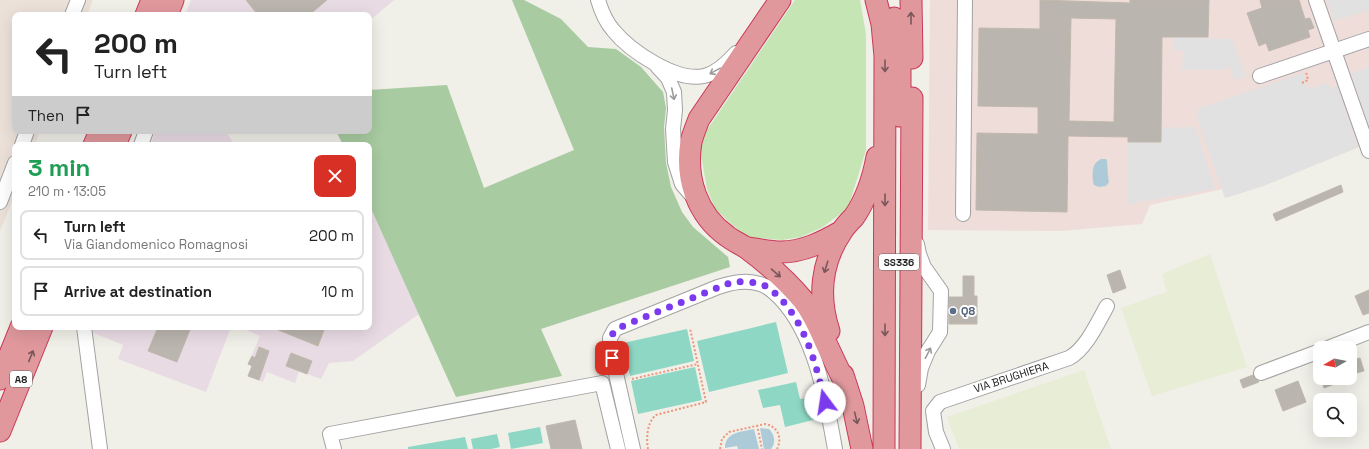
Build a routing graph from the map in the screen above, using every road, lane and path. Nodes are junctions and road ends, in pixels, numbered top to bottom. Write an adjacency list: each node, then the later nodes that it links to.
1 (77, 0): 10 (street)
2 (598, 0): 14 (street)
3 (876, 0): 18 (highway, one-way to 18)
4 (890, 0): 54 (highway, SS336)
5 (911, 0): 22 (highway, one-way to 5)
6 (964, 0): 24 (street)
7 (1316, 0): 13 (street)
8 (167, 5): 11 (highway)
9 (775, 6): 14 (street, one-way to 14); 23 (highway)
10 (73, 12)
11 (152, 12)
12 (1369, 39): 13 (street)
13 (1334, 50): 16 (street); 19 (street)
14 (652, 62): 23 (street, one-way to 23)
15 (1304, 69): 17 (path)
16 (1260, 76)
17 (1302, 83)
18 (885, 105): 25 (highway); 53 (highway, SS336, one-way to 53)
19 (1369, 151)
20 (12, 171): 21 (street)
21 (0, 202)
22 (911, 204): 42 (highway); 42 (street, one-way to 22)
23 (701, 207): 26 (highway)
24 (963, 214)
25 (842, 231): 26 (highway); 39 (highway, one-way to 39)
26 (747, 248): 39 (highway, one-way to 39)
27 (1107, 306): 55 (street, VIA BRUGHIERA)
28 (690, 328): 35 (path)
29 (20, 330): 37 (highway, A8)
30 (41, 330): 41 (highway, A8, one-way to 30)
31 (84, 330): 43 (street)
32 (1369, 332): 33 (street)
33 (1346, 341)
34 (1313, 354): 36 (street)
35 (698, 364): 38 (path); 47 (path)
36 (1261, 373)
37 (0, 379)
38 (632, 379)
39 (847, 387): 52 (highway, one-way to 52)
40 (757, 425): 48 (path); 49 (path); 50 (path)
41 (0, 431)
42 (910, 440)
43 (100, 449)
44 (334, 449): 45 (street)
45 (618, 449)
46 (633, 449): 51 (street)
47 (648, 449)
48 (720, 449)
49 (762, 449)
50 (777, 449)
51 (835, 449)
52 (862, 449)
53 (884, 449)
54 (898, 449)
55 (943, 449)

